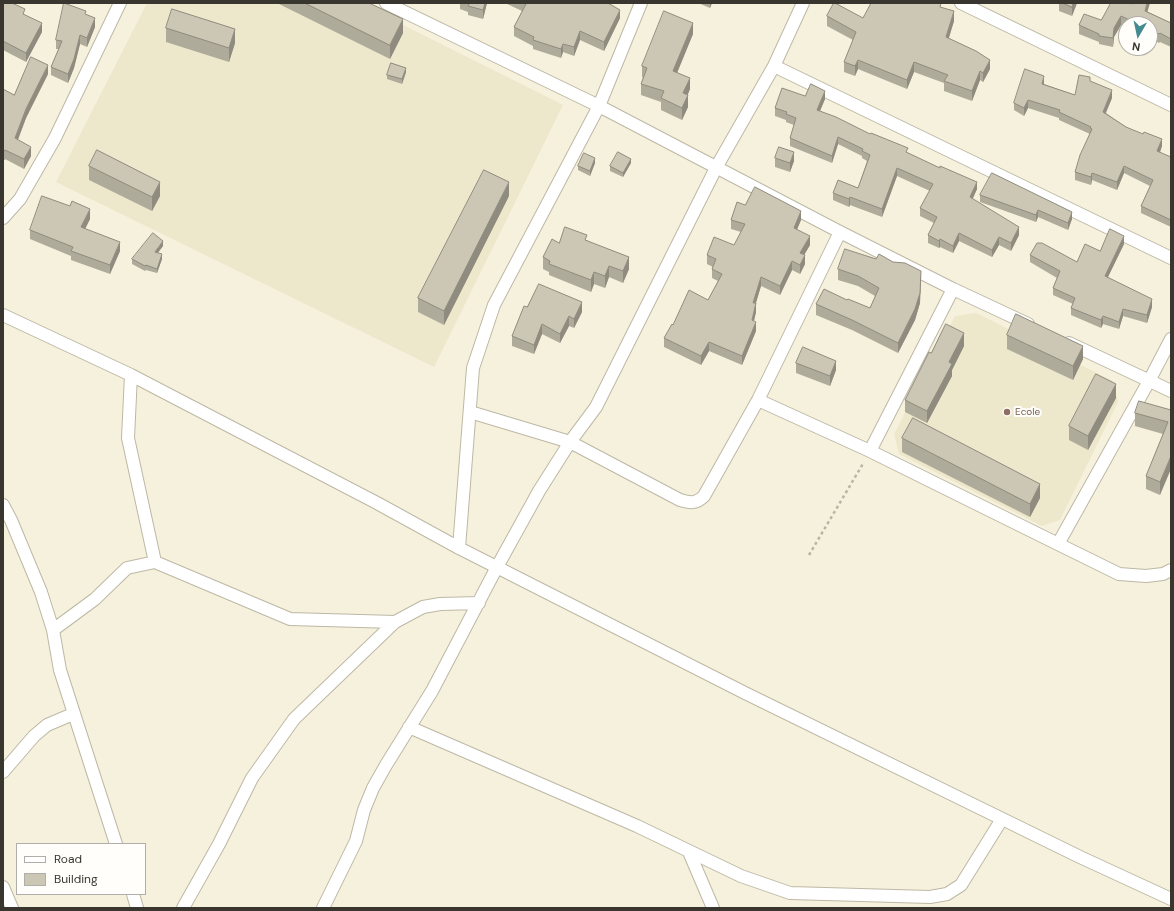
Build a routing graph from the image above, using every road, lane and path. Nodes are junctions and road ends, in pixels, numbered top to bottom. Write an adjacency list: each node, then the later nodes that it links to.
1 (120, 3): 10 (street)
2 (386, 3): 8 (street)
3 (641, 3): 8 (street)
4 (803, 3): 6 (street)
5 (966, 4): 7 (street)
6 (774, 66): 9 (street); 12 (street)
7 (1171, 105)
8 (599, 106): 9 (street); 22 (street)
9 (717, 166): 11 (street); 23 (street)
10 (3, 218)
11 (840, 232): 13 (street); 21 (street)
12 (1171, 258)
13 (953, 289): 15 (street); 24 (street)
14 (6, 318): 18 (street)
15 (1037, 328)
16 (1058, 338): 19 (street)
17 (1171, 339): 19 (street)
18 (131, 375): 27 (street); 29 (street)
19 (1149, 381): 20 (street); 26 (street)
20 (1171, 390)
21 (758, 400): 23 (street); 24 (street)
22 (470, 412): 23 (street); 27 (street)
23 (570, 442): 30 (street)
24 (870, 451): 26 (street); 28 (path)
25 (3, 505): 34 (street)
26 (1058, 544): 31 (street)
27 (459, 548): 30 (street)
28 (810, 555)
29 (155, 562): 33 (street); 34 (street)
30 (497, 567): 32 (street); 38 (street)
31 (1171, 570)
32 (479, 602): 33 (street); 36 (street)
33 (396, 622): 46 (street)
34 (53, 630): 35 (street)
35 (73, 714): 37 (street); 39 (street)
36 (409, 726): 40 (street); 47 (street)
37 (3, 772)
38 (1002, 819): 40 (street); 43 (street)
39 (116, 843)
40 (689, 852): 48 (street)
41 (3, 887): 44 (street)
42 (133, 895): 45 (street)
43 (1171, 899)
44 (12, 908)
45 (137, 908)
46 (183, 908)
47 (323, 908)
48 (713, 908)

